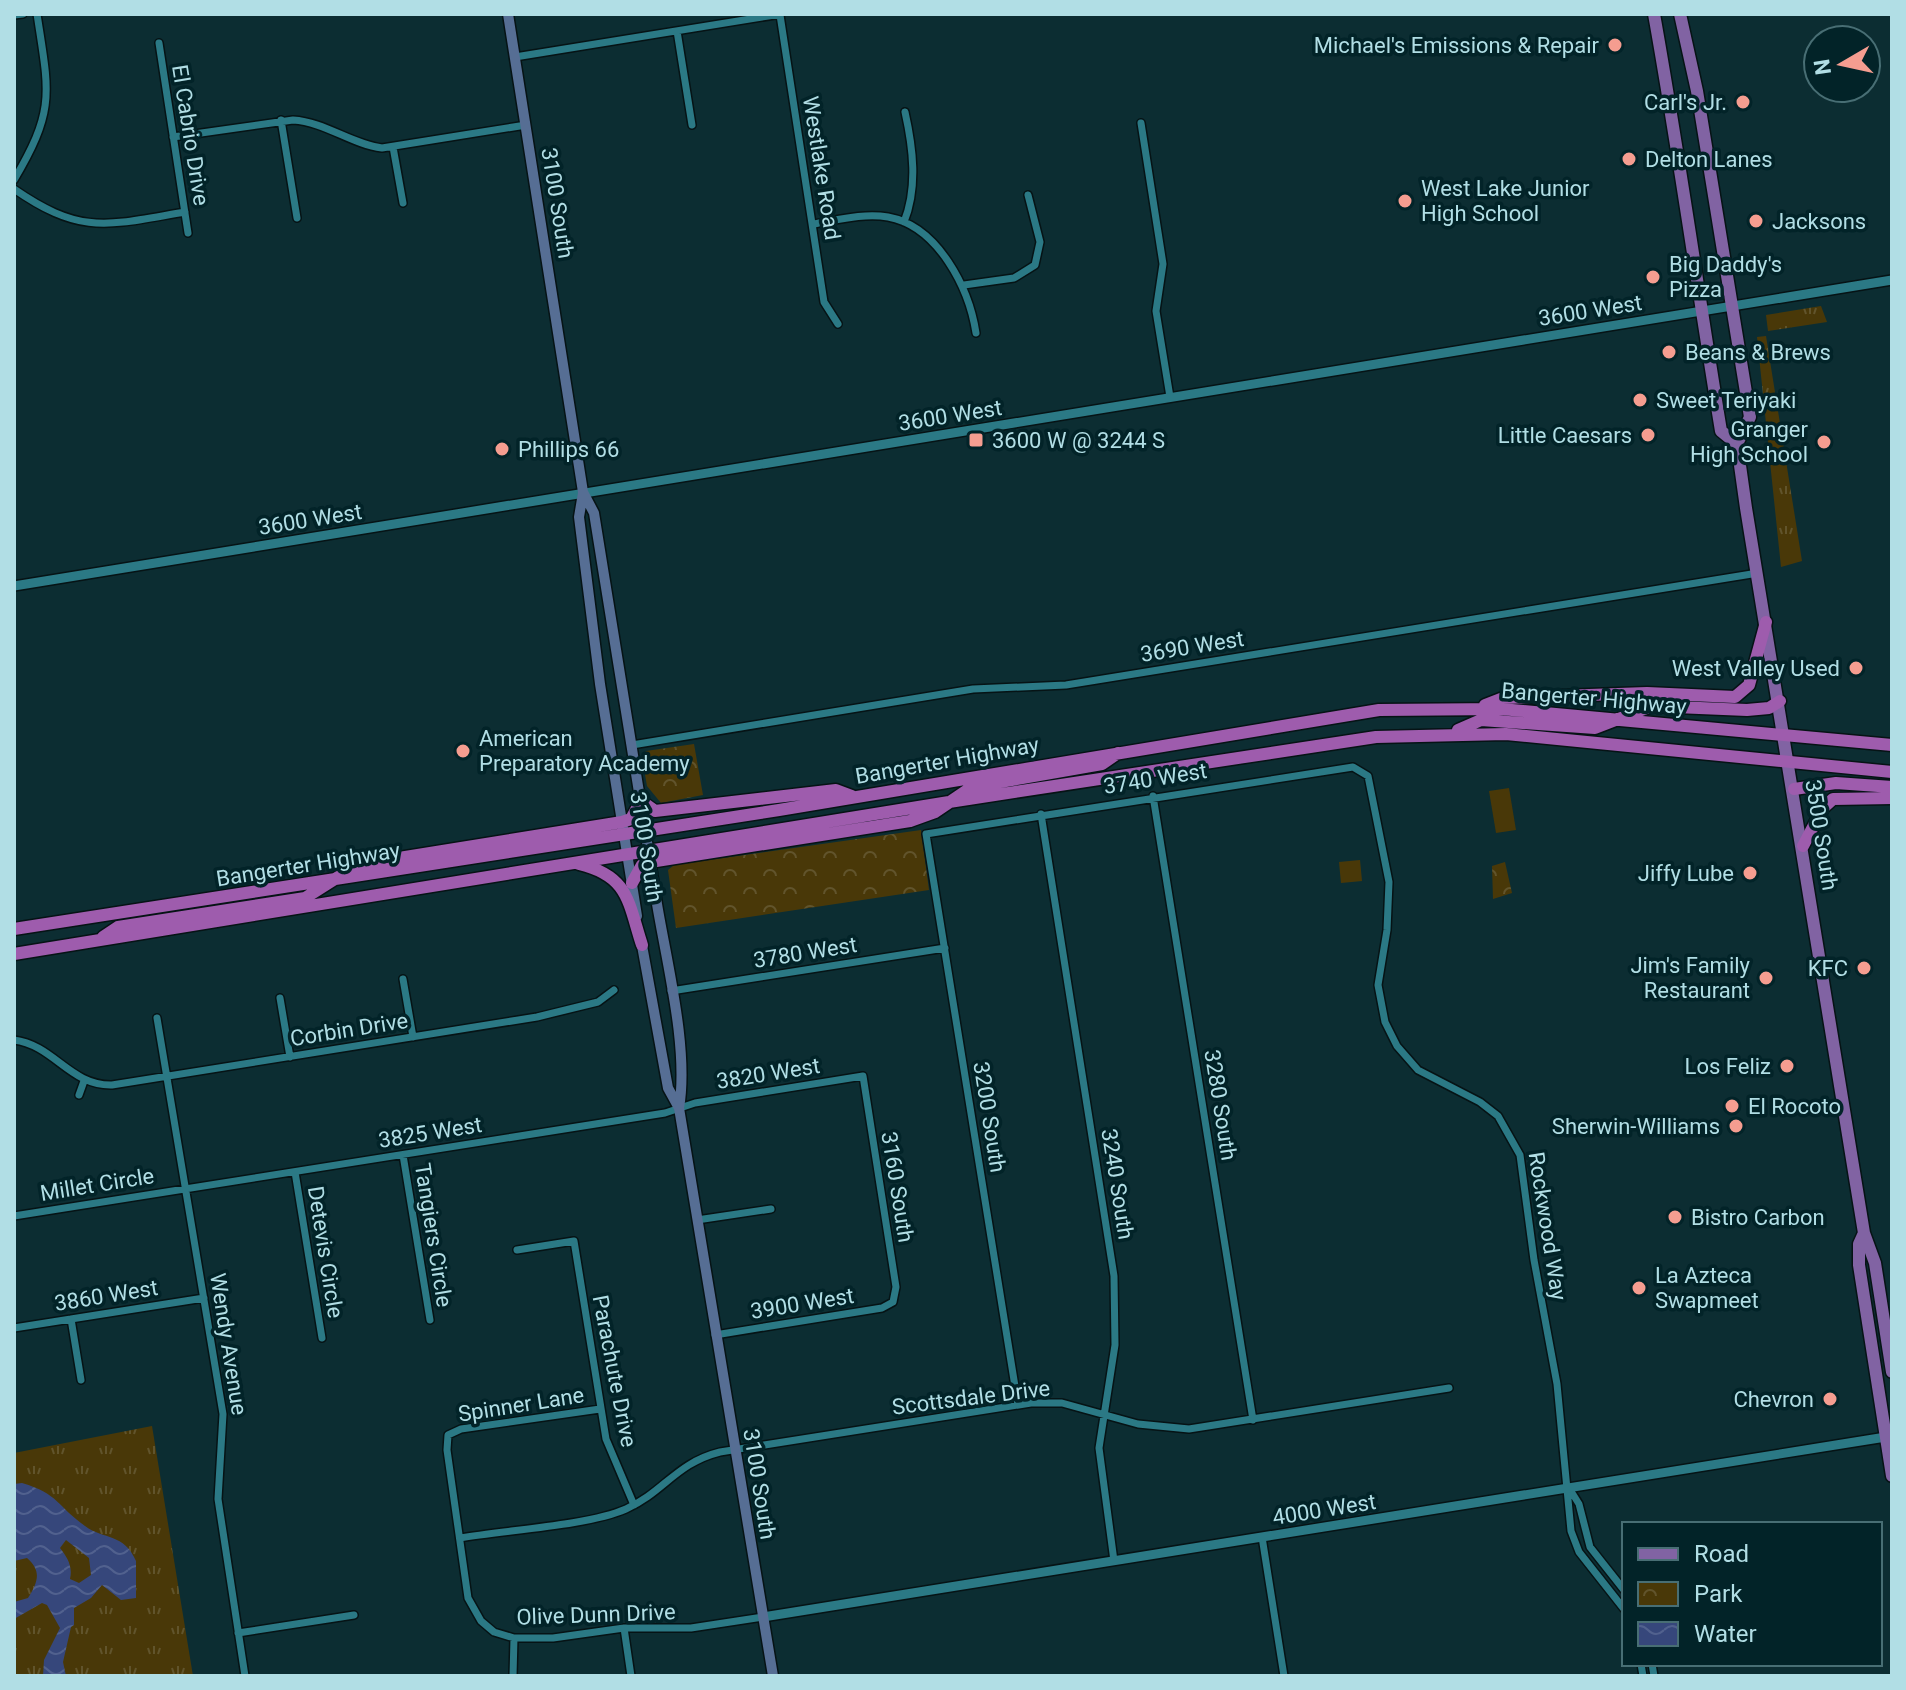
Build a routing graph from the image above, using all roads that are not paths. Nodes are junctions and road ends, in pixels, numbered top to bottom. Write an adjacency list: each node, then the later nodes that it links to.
1 (23, 14): 7 (street)
2 (37, 14): 18 (street)
3 (508, 14): 10 (main road, 3100 South)
4 (782, 14): 8 (street); 25 (street, Westlake Road)
5 (1654, 14): 30 (main road, 3500 South)
6 (1680, 14): 29 (main road, 3500 South)
7 (14, 15)
8 (677, 31): 10 (street); 15 (street)
9 (159, 43): 16 (street, El Cabrio Drive)
10 (515, 57): 14 (main road, 3100 South)
11 (905, 112): 24 (street)
12 (281, 120): 16 (street); 17 (street); 23 (street)
13 (1141, 123): 33 (street)
14 (526, 125): 17 (street); 35 (main road, 3100 South)
15 (692, 125)
16 (173, 137): 22 (street, El Cabrio Drive)
17 (393, 147): 21 (street)
18 (14, 180)
19 (14, 189): 22 (street)
20 (1028, 195): 28 (street)
21 (403, 203)
22 (185, 212): 26 (street, El Cabrio Drive)
23 (297, 218)
24 (904, 222): 25 (street); 28 (street)
25 (814, 224): 31 (street, Westlake Road)
26 (188, 233)
27 (1892, 280): 29 (street, 3600 West)
28 (964, 285): 32 (street)
29 (1733, 305): 30 (street, 3600 West); 34 (main road, 3500 South)
30 (1701, 310): 33 (street, 3600 West); 34 (main road, 3500 South)
31 (838, 324)
32 (976, 333)
33 (1170, 397): 35 (street, 3600 West)
34 (1737, 444): 36 (main road, 3500 South)
35 (583, 492): 37 (street, 3600 West); 44 (main road, 3100 South); 58 (main road, 3100 South)
36 (1758, 573): 38 (main road, 3500 South); 44 (street, 3690 West)
37 (14, 586)
38 (1766, 622): 39 (main road, 3500 South); 40 (highway)
39 (1780, 701): 41 (highway); 43 (main road, 3500 South)
40 (1478, 708): 41 (highway, Bangerter Highway); 46 (highway, Bangerter Highway)
41 (1623, 718): 42 (highway); 43 (highway, Bangerter Highway)
42 (1452, 733): 47 (highway, Bangerter Highway); 56 (highway, Bangerter Highway)
43 (1786, 735): 45 (highway, Bangerter Highway); 47 (main road, 3500 South)
44 (632, 745): 55 (main road, 3100 South)
45 (1892, 745)
46 (1120, 751): 52 (highway, Bangerter Highway); 56 (highway)
47 (1790, 762): 48 (highway, Bangerter Highway); 50 (main road, 3500 South)
48 (1892, 772)
49 (1892, 787): 50 (highway)
50 (1794, 789): 61 (main road, 3500 South)
51 (1375, 795): 53 (street, 3740 West); 111 (street, Rockwood Way)
52 (855, 796): 55 (highway); 59 (highway, Bangerter Highway)
53 (1153, 796): 57 (street, 3740 West); 106 (street, 3280 South)
54 (1892, 798): 61 (highway)
55 (641, 801): 58 (highway); 59 (main road, 3100 South)
56 (949, 802): 63 (highway, Bangerter Highway)
57 (1041, 814): 60 (street, 3740 West); 105 (street, 3240 South)
58 (623, 828): 59 (highway, Bangerter Highway); 62 (main road, 3100 South); 65 (highway, Bangerter Highway)
59 (645, 831): 63 (main road, 3100 South)
60 (926, 834): 70 (street, 3200 South)
61 (1803, 846): 91 (main road, 3500 South)
62 (627, 853): 63 (highway, Bangerter Highway); 64 (highway, Bangerter Highway); 66 (main road, 3100 South)
63 (650, 856): 66 (highway); 74 (main road, 3100 South)
64 (572, 863): 68 (highway, Bangerter Highway); 69 (highway)
65 (335, 881): 67 (highway, Bangerter Highway); 68 (highway, Bangerter Highway)
66 (632, 883): 69 (main road, 3100 South)
67 (14, 929)
68 (100, 939): 71 (highway, Bangerter Highway)
69 (642, 945): 84 (main road, 3100 South)
70 (945, 948): 74 (street, 3780 West); 103 (street, 3200 South)
71 (14, 954)
72 (403, 979): 77 (street)
73 (614, 990): 77 (street, Corbin Drive)
74 (671, 991): 84 (main road, 3100 South)
75 (280, 998): 79 (street)
76 (157, 1018): 80 (street, Wendy Avenue)
77 (413, 1037): 79 (street, Corbin Drive)
78 (14, 1040): 82 (street)
79 (290, 1057): 80 (street, Corbin Drive)
80 (166, 1076): 82 (street, Corbin Drive); 87 (street, Wendy Avenue)
81 (863, 1076): 84 (street, 3820 West); 94 (street, 3160 South)
82 (84, 1081): 83 (street)
83 (79, 1095)
84 (679, 1108): 85 (street, 3825 West); 90 (main road, 3100 South)
85 (403, 1155): 86 (street, 3825 West); 96 (street, Tangiers Circle)
86 (295, 1172): 87 (street, 3825 West); 99 (street, Detevis Circle)
87 (185, 1189): 89 (street, Millet Circle); 93 (street, Wendy Avenue)
88 (771, 1209): 90 (street)
89 (14, 1216)
90 (697, 1220): 98 (main road, 3100 South)
91 (1864, 1233): 100 (main road, 3500 South); 108 (main road, 3500 South)
92 (517, 1250): 104 (street, Parachute Drive)
93 (204, 1298): 95 (street, 3860 West); 121 (street, Wendy Avenue)
94 (893, 1302): 98 (street, 3900 West)
95 (71, 1319): 97 (street, 3860 West); 101 (street)
96 (430, 1320)
97 (14, 1328)
98 (715, 1335): 109 (main road, 3100 South)
99 (322, 1338)
100 (1892, 1372)
101 (81, 1380)
102 (1449, 1388): 106 (street, Scottsdale Drive)
103 (1018, 1405): 105 (street, Scottsdale Drive); 109 (street, Scottsdale Drive)
104 (600, 1409): 107 (street, Spinner Lane); 112 (street, Parachute Drive)
105 (1103, 1414): 106 (street, Scottsdale Drive); 115 (street, 3240 South)
106 (1253, 1420)
107 (448, 1435): 114 (street, Olive Dunn Drive)
108 (1889, 1437): 110 (main road, 3500 South); 111 (street, 4000 West)
109 (734, 1449): 112 (street, Scottsdale Drive); 119 (main road, 3100 South)
110 (1892, 1476)
111 (1569, 1488): 113 (street, 4000 West); 116 (street); 117 (street)
112 (634, 1505): 114 (street)
113 (1262, 1537): 115 (street, 4000 West); 127 (street)
114 (460, 1538): 122 (street, Olive Dunn Drive)
115 (1114, 1561): 119 (street, 4000 West)
116 (1622, 1587)
117 (1622, 1606)
118 (354, 1615): 121 (street)
119 (763, 1617): 120 (street, Olive Dunn Drive); 126 (main road, 3100 South)
120 (624, 1628): 122 (street, Olive Dunn Drive); 125 (street)
121 (238, 1633): 123 (street, Wendy Avenue)
122 (514, 1638): 124 (street)
123 (245, 1676)
124 (513, 1676)
125 (631, 1676)
126 (773, 1676)
127 (1284, 1676)

